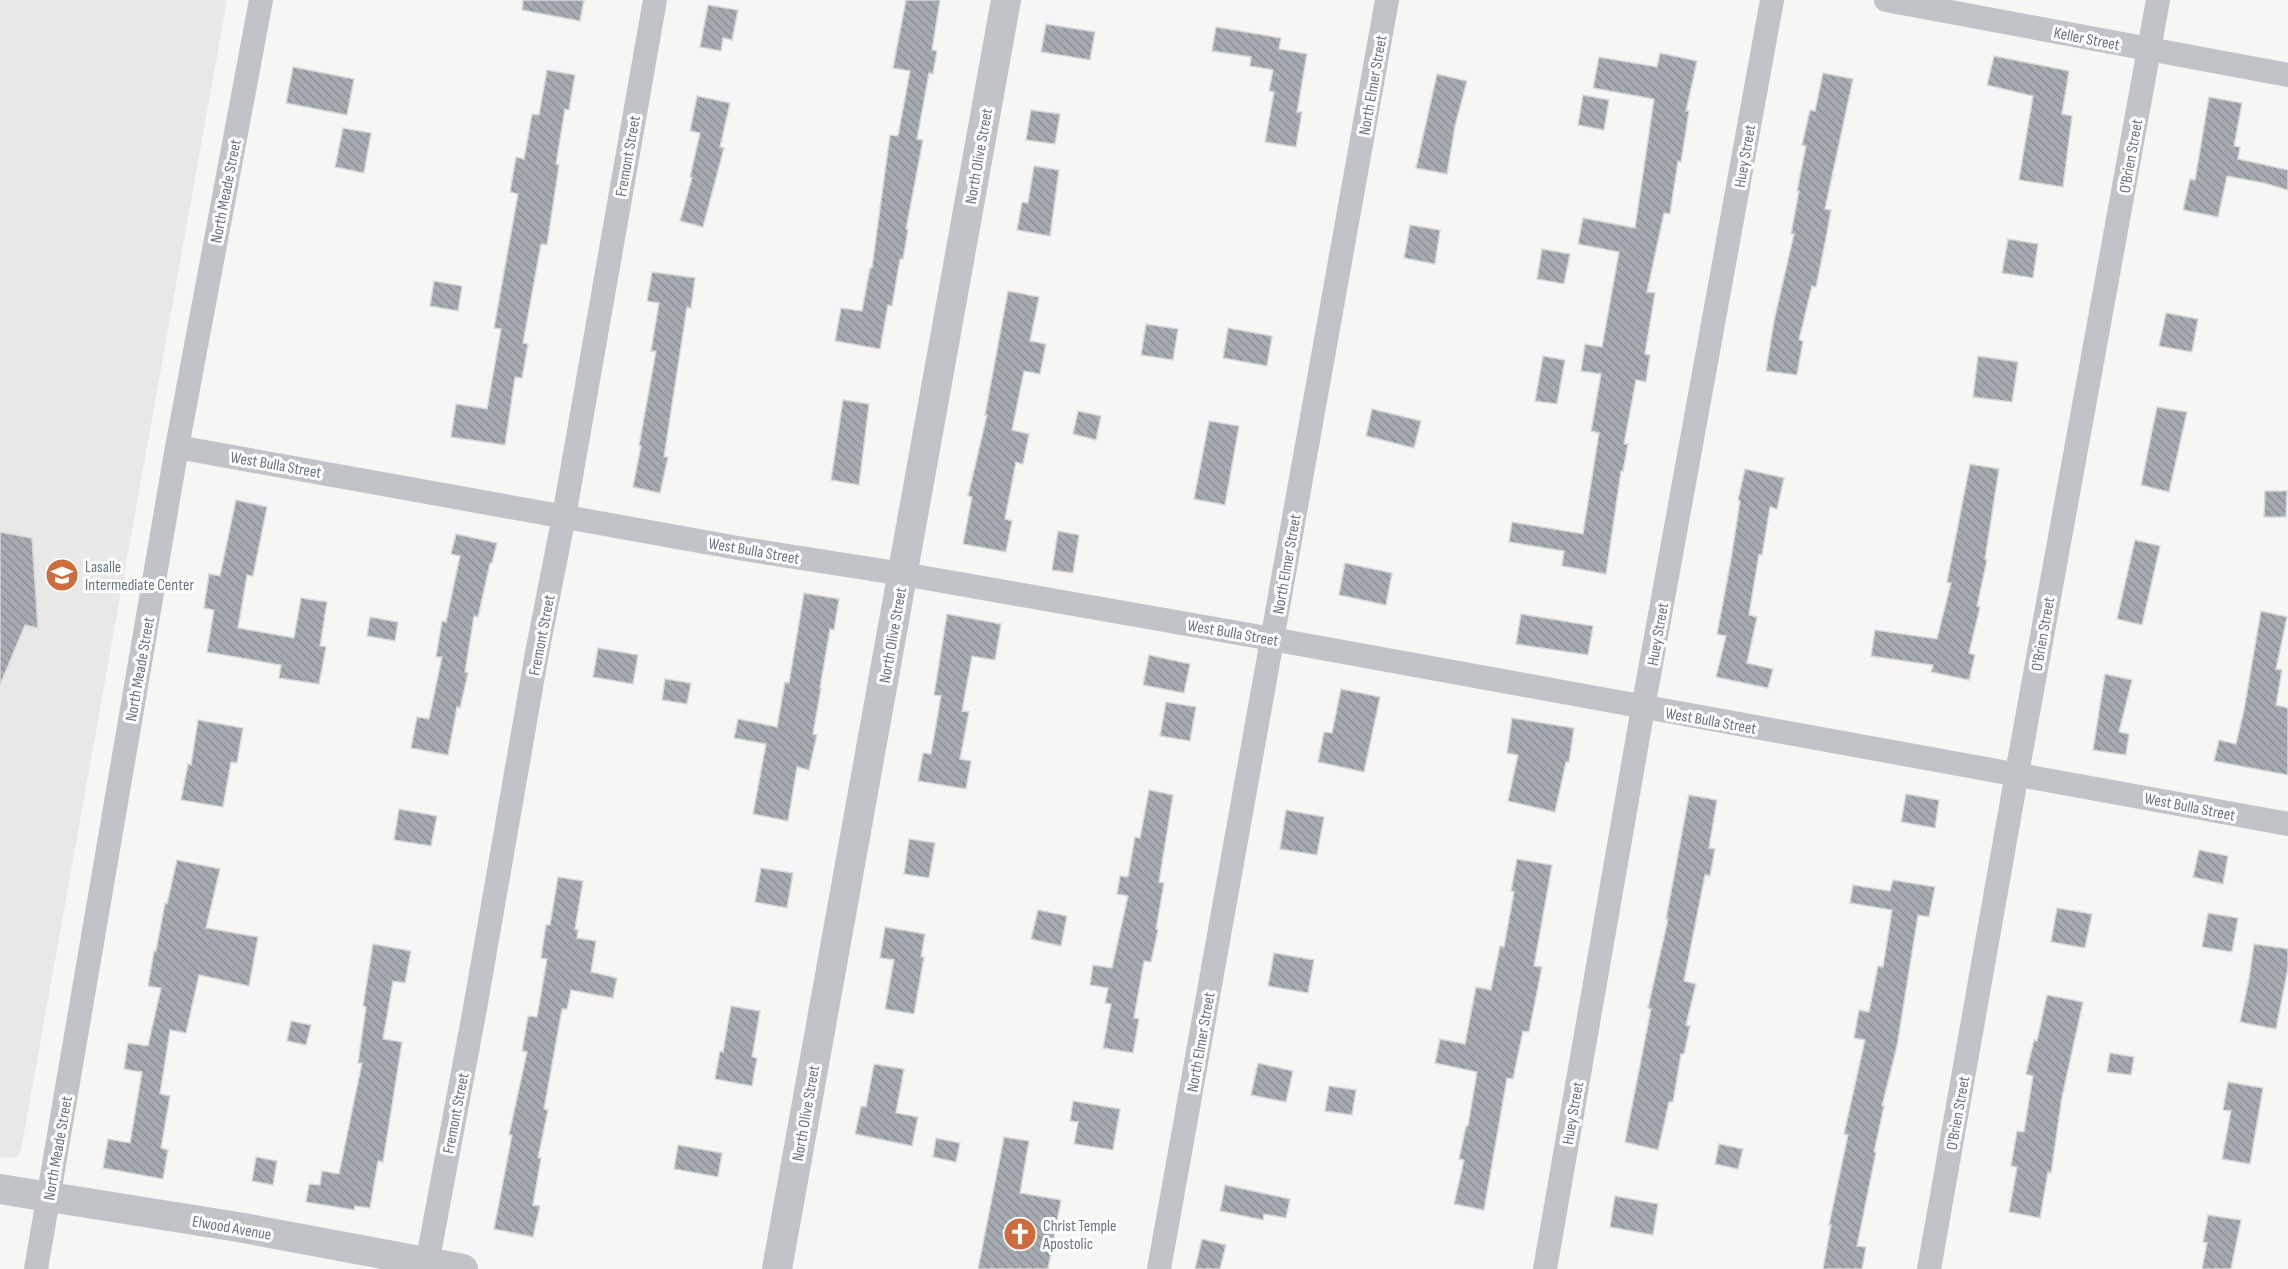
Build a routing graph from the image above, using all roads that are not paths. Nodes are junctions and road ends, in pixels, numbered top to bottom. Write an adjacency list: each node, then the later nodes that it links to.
1 (261, 0): 10 (street, North Meade Street)
2 (655, 0): 11 (street, Fremont Street)
3 (1006, 0): 12 (street, North Olive Street)
4 (1387, 0): 13 (street, North Elmer Street)
5 (1772, 0): 14 (street, Huey Street)
6 (1886, 0): 8 (street, Keller Street)
7 (2158, 0): 8 (street, O'Brien Street)
8 (2149, 50): 9 (street, Keller Street); 15 (street, O'Brien Street)
9 (2288, 75)
10 (177, 447): 11 (street, West Bulla Street); 18 (street, North Meade Street)
11 (564, 516): 12 (street, West Bulla Street); 19 (street, Fremont Street)
12 (903, 574): 13 (street, West Bulla Street); 22 (street, North Olive Street)
13 (1272, 639): 14 (street, West Bulla Street); 23 (street, North Elmer Street)
14 (1643, 708): 15 (street, West Bulla Street); 24 (street, Huey Street)
15 (2017, 773): 16 (street, West Bulla Street); 25 (street, O'Brien Street)
16 (2288, 824)
17 (0, 1189): 18 (street, Elwood Avenue)
18 (49, 1198): 19 (street, Elwood Avenue); 20 (street, North Meade Street)
19 (427, 1266): 21 (street, Elwood Avenue)
20 (36, 1269)
21 (463, 1269)
22 (777, 1269)
23 (1159, 1269)
24 (1545, 1269)
25 (1929, 1269)

